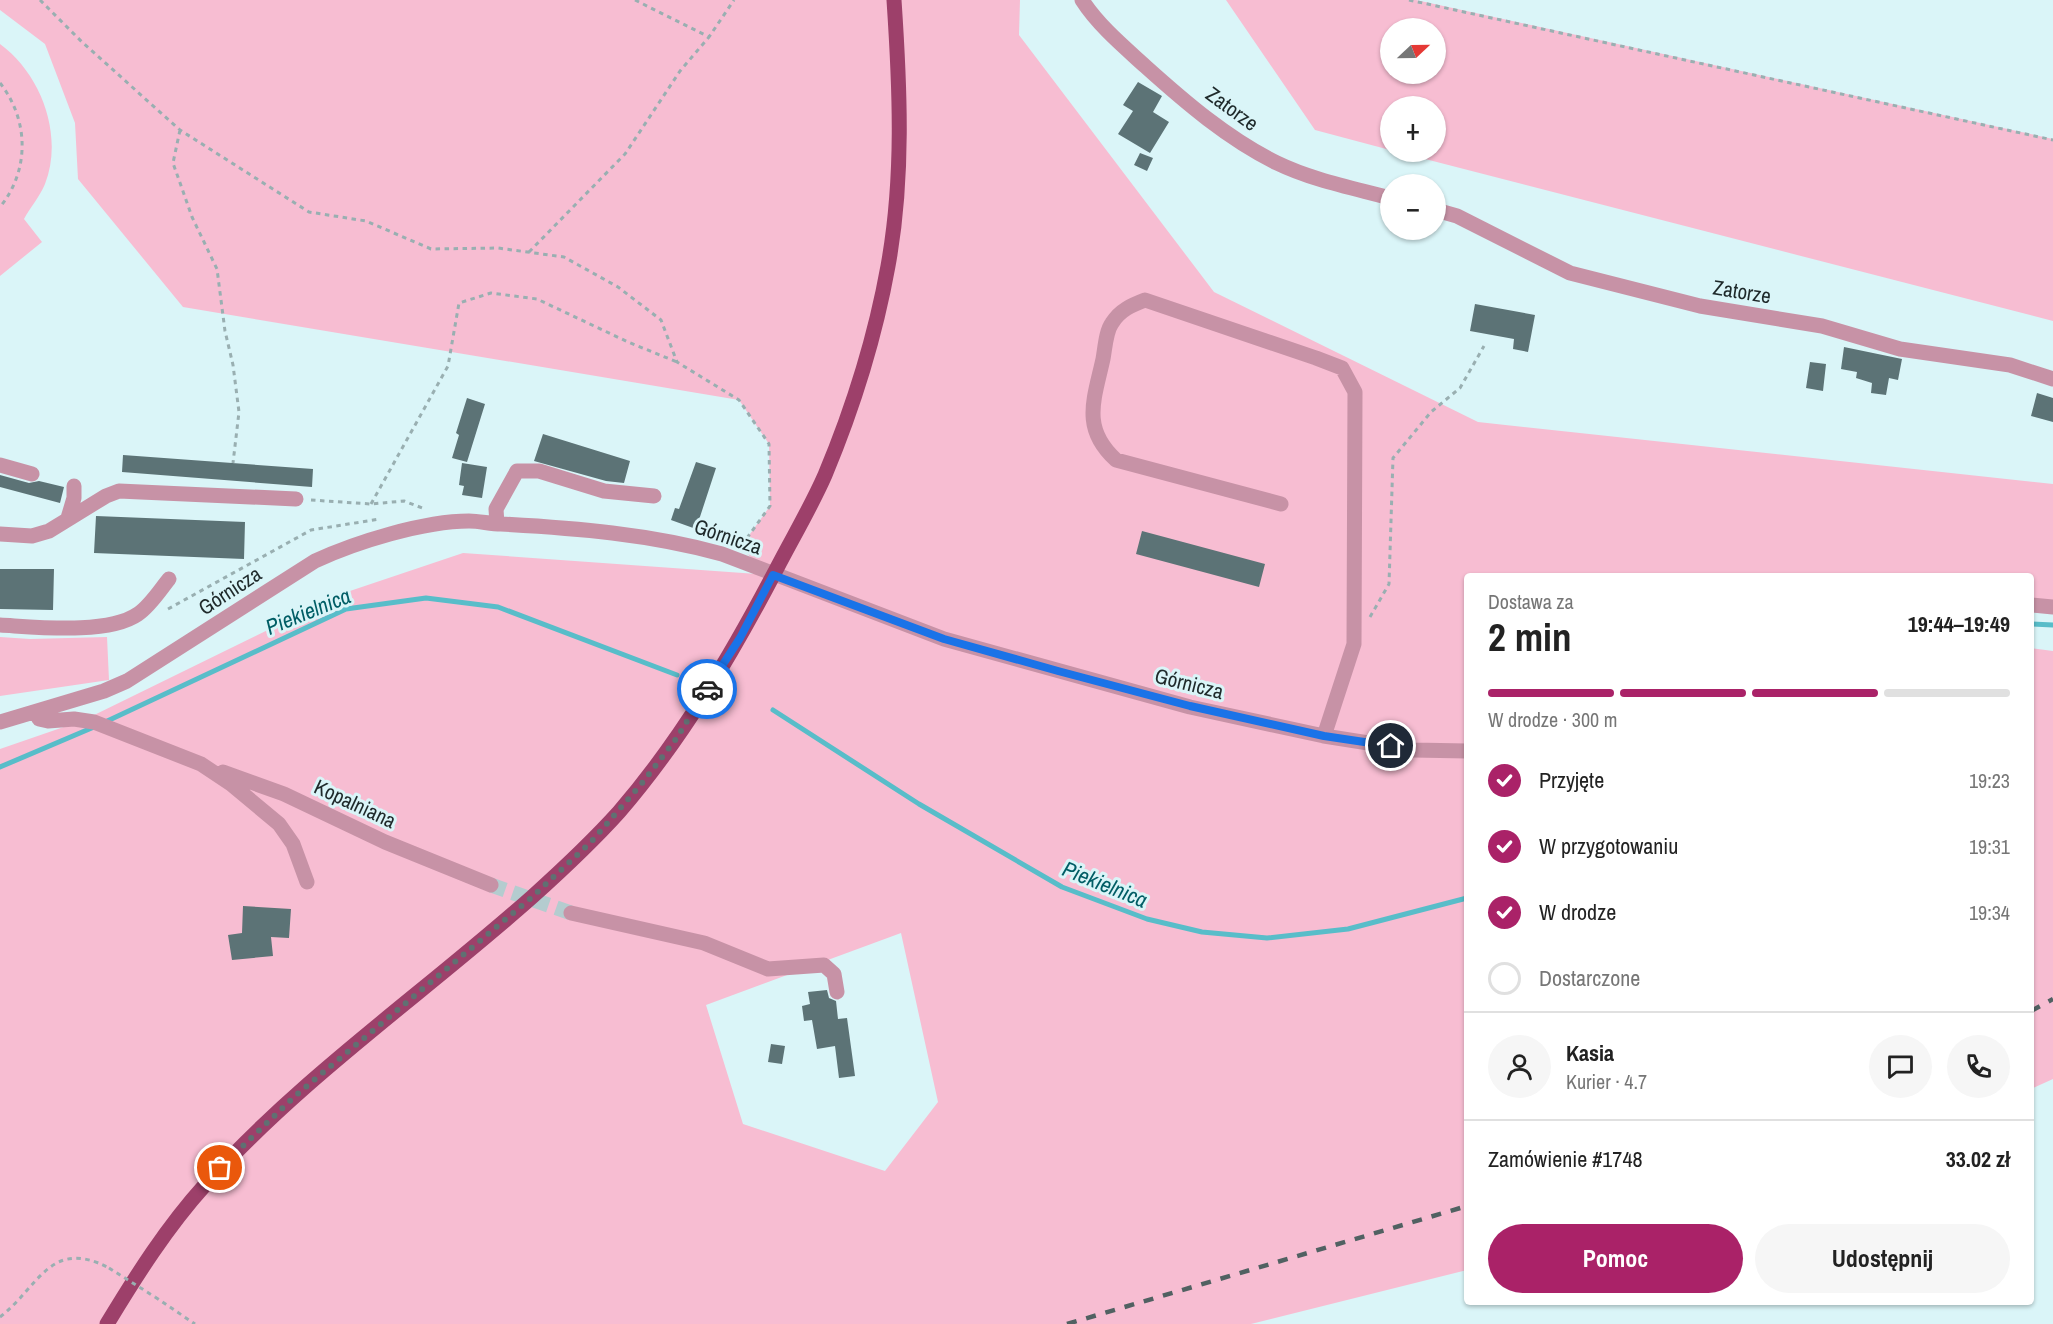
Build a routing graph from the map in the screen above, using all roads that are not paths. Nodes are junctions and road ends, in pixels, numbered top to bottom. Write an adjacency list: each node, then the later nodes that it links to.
1 (894, 0): 15 (main road)
2 (1082, 0): 3 (street, Zatorze)
3 (1380, 195)
4 (1446, 213): 5 (street, Zatorze)
5 (2053, 379)
6 (0, 465): 7 (street)
7 (32, 474)
8 (74, 486): 12 (street)
9 (654, 496): 13 (street)
10 (296, 499): 12 (street)
11 (1281, 504): 22 (street)
12 (68, 518): 14 (street)
13 (497, 524): 15 (street, Górnicza); 20 (street, Górnicza)
14 (0, 534)
15 (773, 575): 22 (street, Górnicza); 29 (main road)
16 (169, 579): 19 (street)
17 (2034, 605): 18 (street)
18 (2053, 607)
19 (0, 625)
20 (36, 713): 21 (street, Górnicza); 24 (street, Kopalniana)
21 (0, 722)
22 (1324, 736): 23 (street, Górnicza)
23 (1464, 751)
24 (201, 764): 25 (street, Kopalniana); 26 (street, Kopalniana)
25 (307, 882)
26 (491, 885)
27 (571, 913): 28 (street)
28 (837, 992)
29 (107, 1324)

